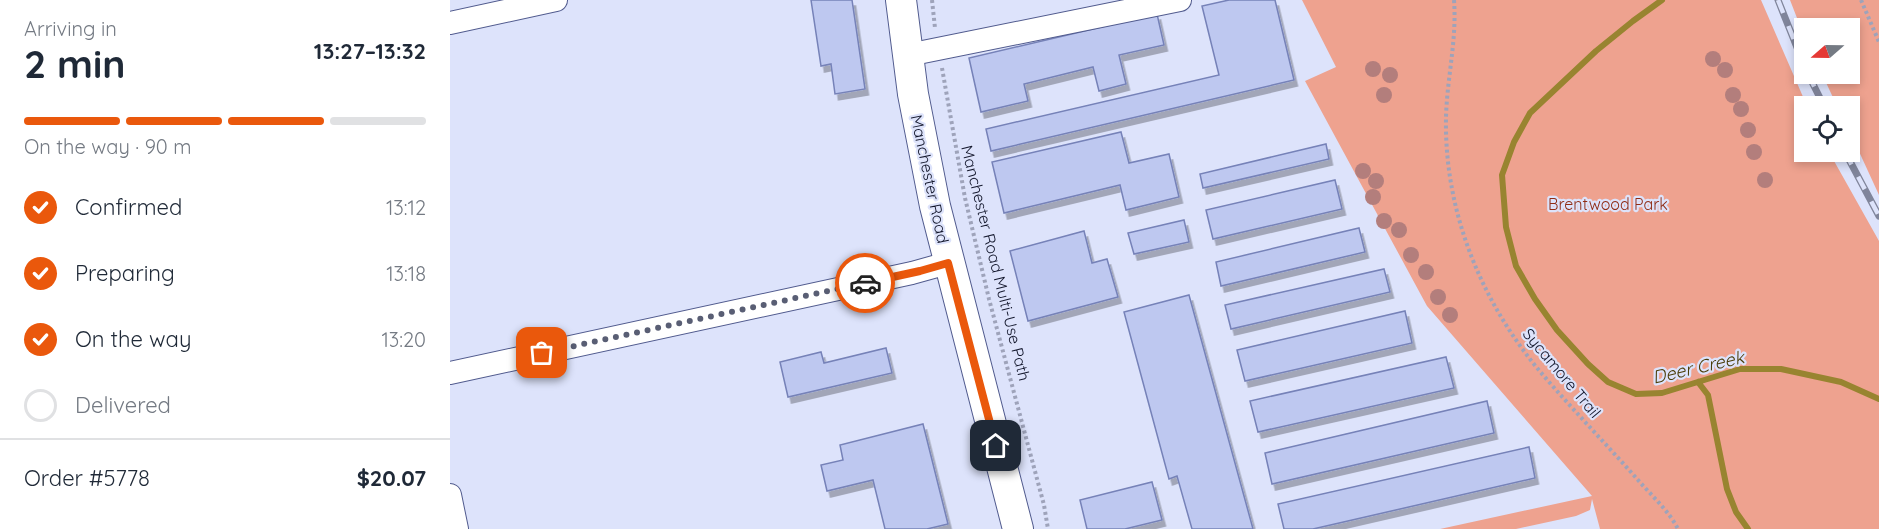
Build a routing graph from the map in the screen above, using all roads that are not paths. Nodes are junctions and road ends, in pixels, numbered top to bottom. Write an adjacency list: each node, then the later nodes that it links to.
1 (556, 0): 4 (street)
2 (901, 0): 5 (main road, Manchester Road)
3 (1180, 0): 5 (street)
4 (450, 23)
5 (908, 55): 6 (main road, Manchester Road)
6 (948, 263): 7 (street); 10 (main road, Manchester Road)
7 (450, 373)
8 (450, 495): 9 (street)
9 (457, 529)
10 (1018, 529)

